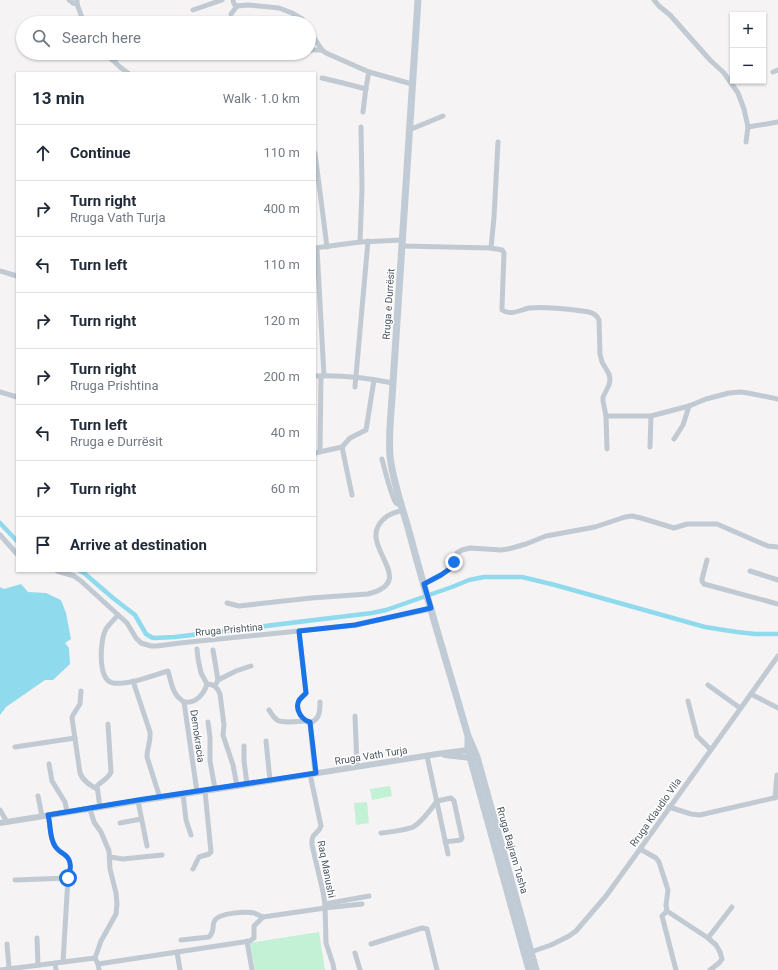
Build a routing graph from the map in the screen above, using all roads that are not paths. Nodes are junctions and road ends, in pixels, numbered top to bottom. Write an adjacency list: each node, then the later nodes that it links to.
1 (69, 0): 6 (street)
2 (222, 0): 8 (street)
3 (233, 0): 7 (street)
4 (418, 0): 19 (main road, Rruga e Durrësit)
5 (654, 0): 25 (street)
6 (77, 2): 10 (street)
7 (237, 6): 9 (street); 11 (street)
8 (194, 10)
9 (231, 14)
10 (82, 16)
11 (297, 16)
12 (316, 41): 14 (street)
13 (316, 50): 14 (street)
14 (322, 50): 17 (street)
15 (112, 60): 16 (street)
16 (127, 72)
17 (369, 72): 19 (street); 20 (street)
18 (322, 78): 20 (street)
19 (412, 84): 26 (main road, Rruga e Durrësit)
20 (366, 89): 21 (street)
21 (363, 112)
22 (443, 116): 26 (street)
23 (778, 122): 25 (street)
24 (361, 127): 31 (street)
25 (748, 127): 28 (street)
26 (409, 130): 32 (main road, Rruga e Durrësit)
27 (498, 142): 35 (street)
28 (746, 142)
29 (316, 161): 33 (street)
30 (368, 241): 31 (street); 32 (street); 41 (street)
31 (360, 242): 33 (street)
32 (402, 242): 35 (street); 43 (main road, Rruga e Durrësit)
33 (327, 247): 34 (street)
34 (316, 248): 36 (street)
35 (491, 248): 49 (street)
36 (316, 268): 40 (street)
37 (0, 271): 38 (street)
38 (16, 276)
39 (316, 376): 40 (street)
40 (322, 376): 41 (street); 55 (street)
41 (357, 377): 42 (street); 44 (street)
42 (374, 380): 43 (street); 52 (street)
43 (393, 383): 58 (main road, Rruga e Durrësit)
44 (356, 387)
45 (0, 392): 46 (street)
46 (16, 396)
47 (778, 399): 48 (street)
48 (689, 406): 50 (street); 51 (street)
49 (606, 416): 50 (street); 54 (street)
50 (651, 416): 53 (street)
51 (674, 439)
52 (342, 447): 55 (street); 57 (street)
53 (650, 447)
54 (607, 449)
55 (318, 453)
56 (382, 459): 58 (street)
57 (352, 495)
58 (403, 508): 66 (main road, Rruga e Durrësit); 67 (street)
59 (0, 535): 61 (street)
60 (778, 547): 66 (street)
61 (16, 553)
62 (707, 560): 68 (street)
63 (750, 571): 65 (street)
64 (60, 572): 70 (street, Rruga Prishtina)
65 (778, 580)
66 (424, 585): 69 (main road, Rruga e Durrësit)
67 (228, 603)
68 (778, 604)
69 (430, 606): 71 (street, Rruga Prishtina); 98 (main road, Rruga Bajram Tusha)
70 (118, 616): 71 (street, Rruga Prishtina); 77 (street)
71 (299, 631): 91 (street)
72 (197, 649): 78 (street)
73 (213, 650): 76 (street)
74 (778, 656): 82 (street, Rruga Klaudio Vila)
75 (251, 666): 76 (street)
76 (218, 680): 80 (street)
77 (133, 681): 84 (street); 113 (street)
78 (207, 684): 80 (street); 84 (street, Demokracia)
79 (708, 685): 86 (street)
80 (215, 686): 106 (street)
81 (81, 691): 93 (street)
82 (751, 694): 86 (street, Rruga Klaudio Vila); 87 (street)
83 (688, 701): 97 (street)
84 (184, 702): 110 (street, Demokracia)
85 (320, 702): 91 (street)
86 (740, 708): 97 (street, Rruga Klaudio Vila)
87 (778, 708)
88 (269, 710): 91 (street)
89 (355, 716): 101 (street)
90 (208, 722): 107 (street)
91 (308, 722): 102 (street)
92 (108, 724): 108 (street)
93 (75, 738): 96 (street); 108 (street)
94 (266, 741): 104 (street)
95 (244, 746): 105 (street)
96 (15, 747)
97 (711, 750): 118 (street, Rruga Klaudio Vila)
98 (473, 754): 99 (street, Rruga Vath Turja); 152 (main road, Rruga Bajram Tusha)
99 (428, 756): 101 (street, Rruga Vath Turja); 116 (street)
100 (49, 764): 121 (street)
101 (357, 768): 102 (street, Rruga Vath Turja)
102 (313, 774): 104 (street, Rruga Vath Turja); 140 (street, Raq Manushi)
103 (777, 774): 114 (street)
104 (270, 780): 105 (street, Rruga Vath Turja)
105 (247, 784): 106 (street, Rruga Vath Turja)
106 (237, 786): 107 (street, Rruga Vath Turja)
107 (216, 789): 109 (street, Rruga Vath Turja)
108 (97, 790): 117 (street)
109 (205, 791): 110 (street, Rruga Vath Turja); 135 (street)
110 (197, 792): 111 (street, Rruga Vath Turja)
111 (183, 794): 113 (street, Rruga Vath Turja); 128 (street)
112 (38, 796): 122 (street)
113 (160, 798): 115 (street, Rruga Vath Turja)
114 (777, 798): 118 (street)
115 (138, 800): 117 (street, Rruga Vath Turja); 123 (street)
116 (437, 801): 127 (street); 129 (street); 129 (street)
117 (100, 807): 119 (street, Rruga Vath Turja)
118 (669, 807): 131 (street, Rruga Klaudio Vila)
119 (90, 809): 121 (street, Rruga Vath Turja); 134 (street)
120 (0, 810): 124 (street)
121 (67, 812): 122 (street, Rruga Vath Turja)
122 (45, 816): 124 (street, Rruga Vath Turja); 136 (street)
123 (141, 819): 126 (street); 130 (street)
124 (7, 822): 125 (street, Rruga Vath Turja)
125 (0, 823)
126 (120, 823)
127 (381, 833)
128 (191, 835)
129 (445, 842): 132 (street)
130 (147, 846)
131 (640, 849): 142 (street); 152 (street, Rruga Klaudio Vila)
132 (448, 854)
133 (162, 855): 134 (street)
134 (110, 856): 153 (street)
135 (193, 869)
136 (68, 878): 137 (street); 154 (street)
137 (15, 880)
138 (369, 896): 140 (street)
139 (362, 904): 140 (street)
140 (325, 906): 143 (street); 164 (street, Raq Manushi)
141 (732, 907): 145 (street)
142 (667, 911): 145 (street); 169 (street)
143 (263, 917): 146 (street); 147 (street)
144 (37, 938): 156 (street)
145 (708, 938): 170 (street)
146 (181, 940)
147 (247, 941): 150 (street); 163 (street)
148 (7, 944): 158 (street)
149 (371, 944): 166 (street)
150 (177, 952): 157 (street); 162 (street)
151 (355, 953): 165 (street)
152 (528, 953): 167 (main road, Rruga Bajram Tusha); 168 (main road, Rruga Bajram Tusha)
153 (95, 958): 154 (street); 157 (street)
154 (63, 962): 155 (street)
155 (55, 963): 156 (street); 161 (street)
156 (38, 965): 159 (street)
157 (99, 967)
158 (9, 968): 159 (street); 160 (street)
159 (20, 969)
160 (0, 970)
161 (56, 970)
162 (180, 970)
163 (252, 970)
164 (334, 970)
165 (360, 970)
166 (437, 970)
167 (529, 970)
168 (536, 970)
169 (676, 970)
170 (710, 970)

